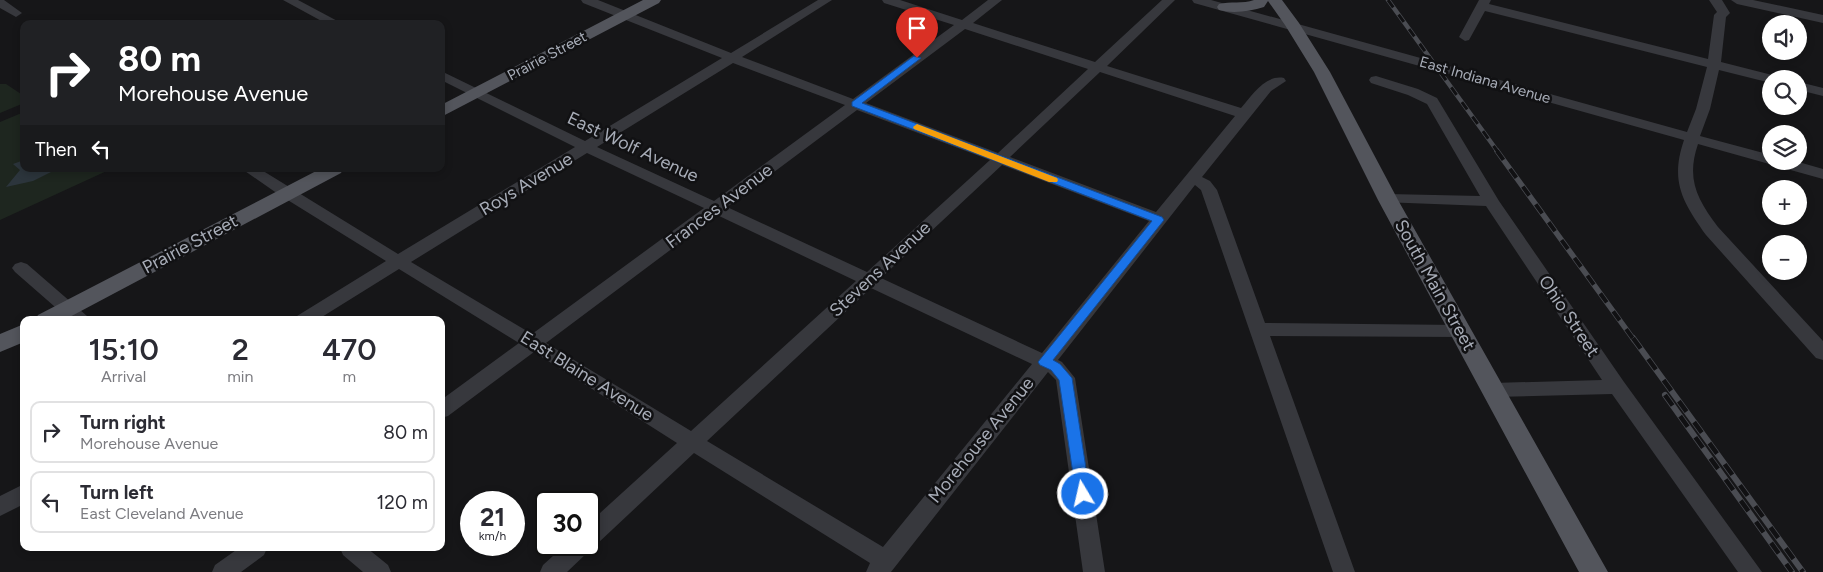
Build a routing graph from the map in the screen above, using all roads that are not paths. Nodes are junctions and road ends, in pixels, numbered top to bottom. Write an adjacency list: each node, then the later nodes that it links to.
1 (588, 0): 18 (street)
2 (654, 0): 18 (main road, Prairie Street)
3 (826, 0): 25 (street, Roys Avenue)
4 (888, 0): 22 (street)
5 (996, 0): 22 (street, Frances Avenue)
6 (1169, 0): 27 (street, Stevens Avenue)
7 (1198, 0): 16 (street, East Indiana Avenue)
8 (1261, 0): 16 (main road)
9 (1274, 0): 23 (main road, South Main Street)
10 (1703, 0): 19 (street)
11 (1714, 0): 19 (street)
12 (1737, 0): 20 (street)
13 (296, 1): 21 (street)
14 (0, 3): 17 (street)
15 (1483, 3): 24 (street); 26 (street)
16 (1224, 7): 23 (street, East Indiana Avenue)
17 (16, 13)
18 (625, 15): 25 (street); 34 (main road, Prairie Street)
19 (1720, 15): 26 (street)
20 (1823, 19)
21 (330, 20)
22 (963, 24): 27 (street); 35 (street, Frances Avenue)
23 (1294, 27): 38 (street, East Indiana Avenue); 48 (main road, South Main Street)
24 (1465, 37)
25 (733, 58): 35 (street); 39 (street, Roys Avenue)
26 (1713, 64): 29 (street); 38 (street)
27 (1097, 67): 37 (street); 41 (street, Stevens Avenue)
28 (445, 77): 34 (street, East Wolf Avenue)
29 (1762, 77)
30 (1376, 80): 49 (street, Ohio Street)
31 (1279, 81): 37 (street, Morehouse Avenue)
32 (1807, 88): 33 (street)
33 (1823, 92)
34 (477, 93): 36 (main road, Prairie Street); 39 (street, East Wolf Avenue)
35 (855, 104): 41 (street); 50 (street, Frances Avenue)
36 (445, 110)
37 (1244, 114): 46 (street, Morehouse Avenue)
38 (1693, 138): 40 (street, East Indiana Avenue); 62 (street)
39 (586, 147): 50 (street, East Wolf Avenue); 52 (street, Roys Avenue)
40 (1762, 157)
41 (1000, 159): 51 (street); 54 (street, Stevens Avenue)
42 (1807, 169): 45 (street)
43 (255, 172): 47 (street, East Blaine Avenue)
44 (328, 172): 47 (main road, Prairie Street)
45 (1823, 174)
46 (1192, 178): 51 (street, Morehouse Avenue); 57 (street)
47 (288, 193): 52 (street, East Blaine Avenue); 55 (main road, Prairie Street)
48 (1388, 199): 49 (street); 58 (main road, South Main Street)
49 (1491, 201): 64 (street, Ohio Street)
50 (716, 209): 54 (street, East Wolf Avenue); 60 (street, Frances Avenue)
51 (1159, 220): 63 (street, Morehouse Avenue)
52 (400, 261): 56 (street, Roys Avenue); 60 (street, East Blaine Avenue)
53 (21, 268): 55 (street)
54 (868, 279): 63 (street, East Wolf Avenue); 67 (street, Stevens Avenue)
55 (74, 314)
56 (310, 316)
57 (1260, 329): 58 (street); 79 (street)
58 (1460, 331): 65 (main road, South Main Street)
59 (20, 334): 61 (main road)
60 (533, 343): 66 (street, Frances Avenue); 67 (street, East Blaine Avenue)
61 (0, 344)
62 (1823, 353)
63 (1045, 362): 74 (street, Morehouse Avenue); 78 (street, East Wolf Avenue)
64 (1617, 387): 65 (street); 81 (street, Ohio Street)
65 (1493, 390): 80 (main road, South Main Street)
66 (445, 408)
67 (693, 441): 70 (street, Stevens Avenue); 74 (street, East Blaine Avenue)
68 (20, 495): 69 (street)
69 (0, 507)
70 (600, 527)
71 (252, 551): 75 (street)
72 (355, 551): 76 (street)
73 (568, 556): 77 (street)
74 (881, 566)
75 (223, 572)
76 (380, 572)
77 (551, 572)
78 (1094, 572)
79 (1344, 572)
80 (1594, 572)
81 (1751, 572)

